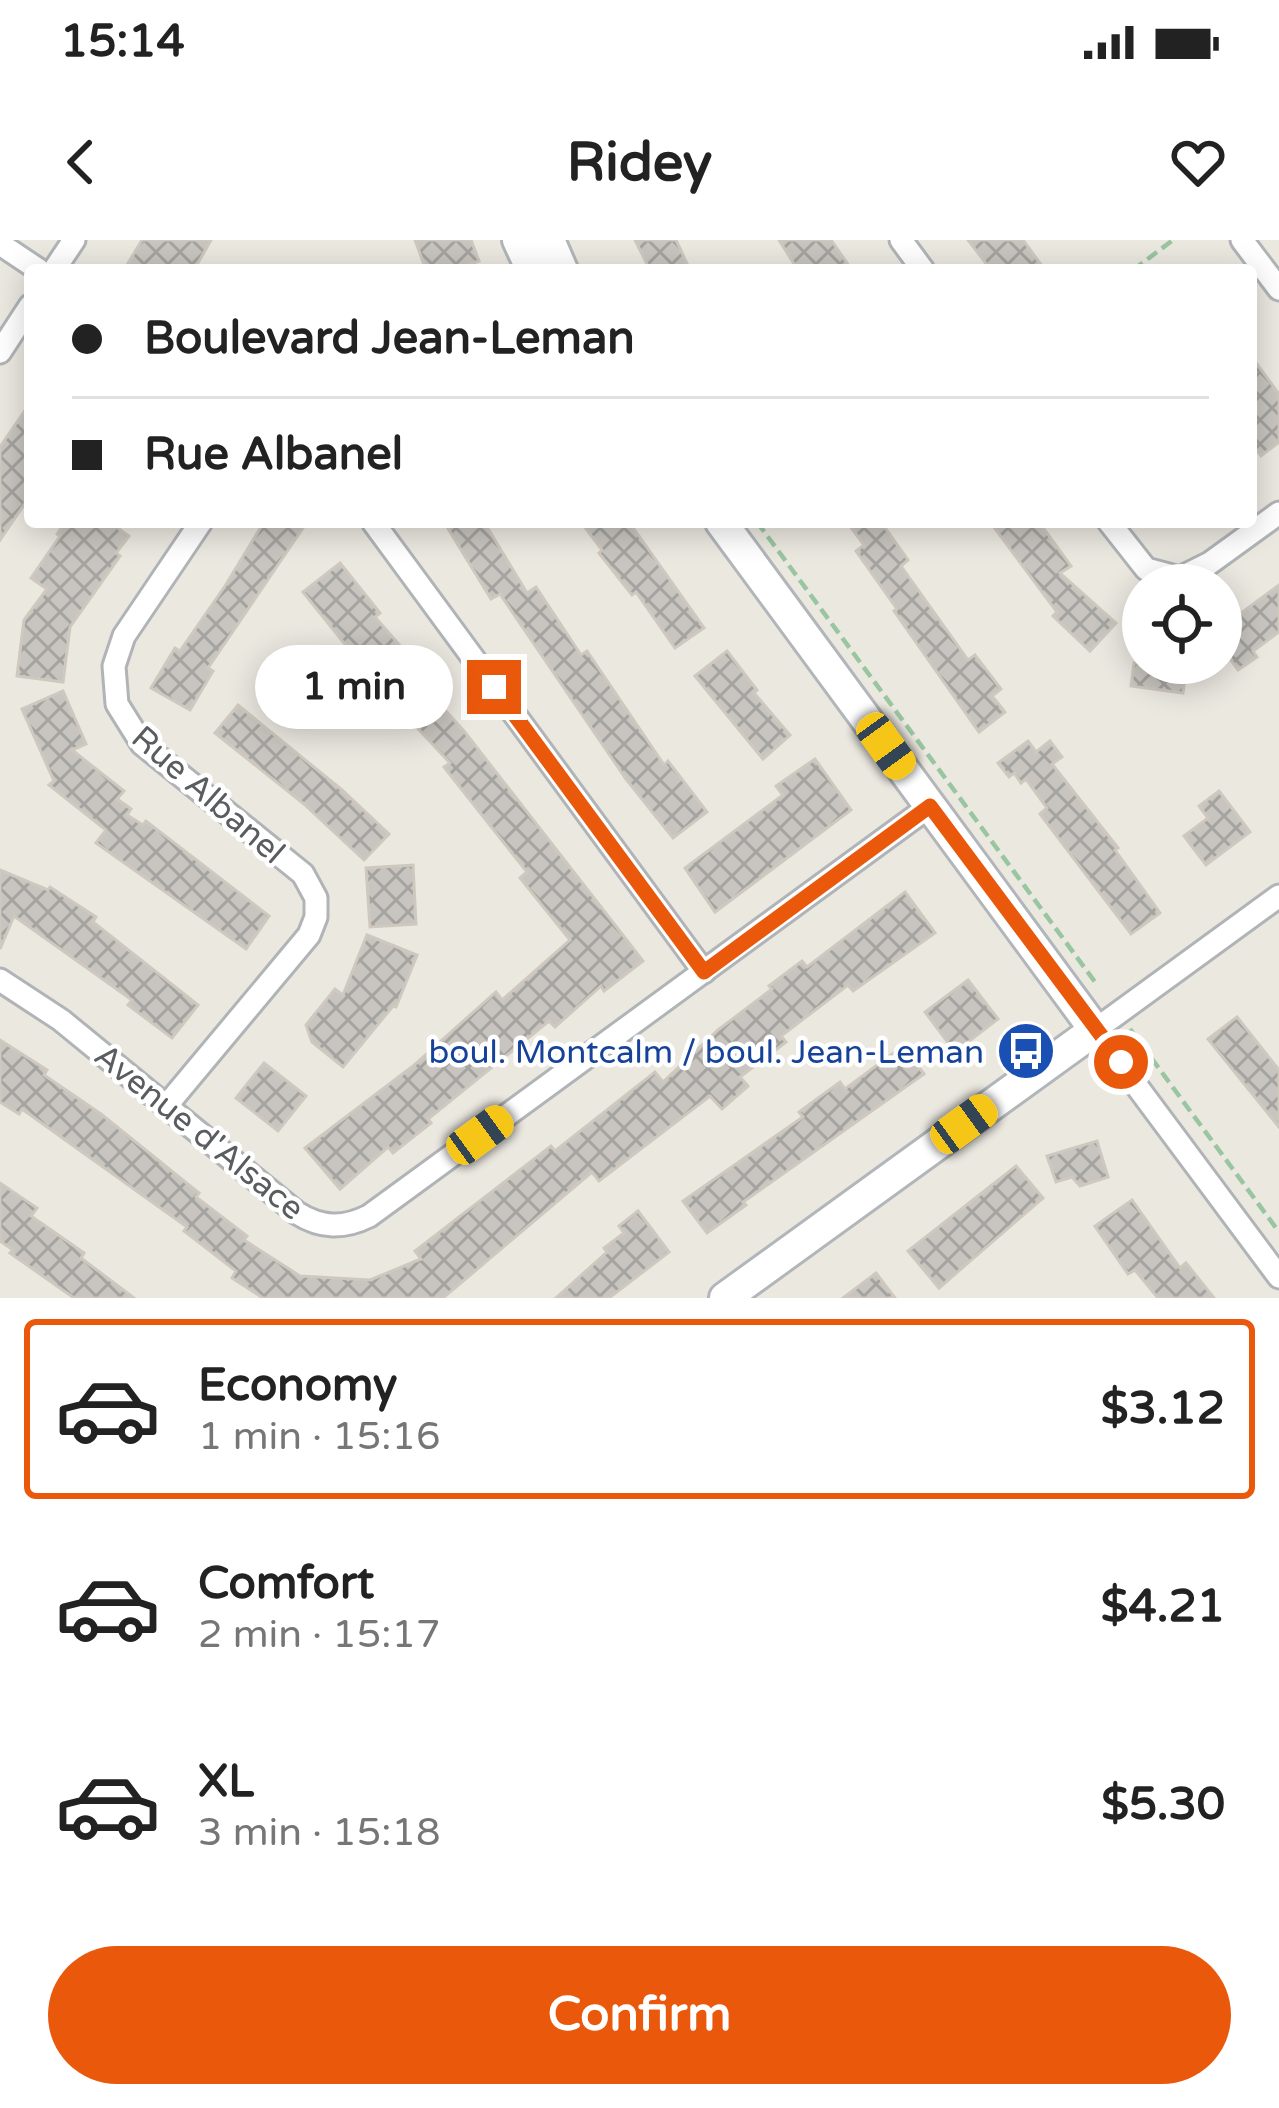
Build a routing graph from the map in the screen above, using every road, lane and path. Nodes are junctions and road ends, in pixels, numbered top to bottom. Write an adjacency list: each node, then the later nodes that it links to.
1 (1173, 240): 5 (path)
2 (1242, 240): 6 (street)
3 (0, 244): 4 (street)
4 (30, 264)
5 (1140, 264)
6 (1279, 290)
7 (24, 315): 8 (street)
8 (0, 352)
9 (1279, 513): 14 (street)
10 (197, 528): 22 (street, Rue Albanel)
11 (378, 528): 17 (street)
12 (725, 528): 15 (street)
13 (761, 528): 19 (path)
14 (1114, 528)
15 (930, 806): 17 (street, Avenue d'Alsace); 20 (street)
16 (1279, 896): 20 (street)
17 (704, 972): 22 (street, Avenue d'Alsace)
18 (0, 980): 22 (street, Avenue d'Alsace)
19 (1096, 982)
20 (1095, 1030): 24 (street); 25 (street)
21 (1136, 1036): 23 (path)
22 (167, 1105)
23 (1279, 1232)
24 (1279, 1276)
25 (725, 1298)

